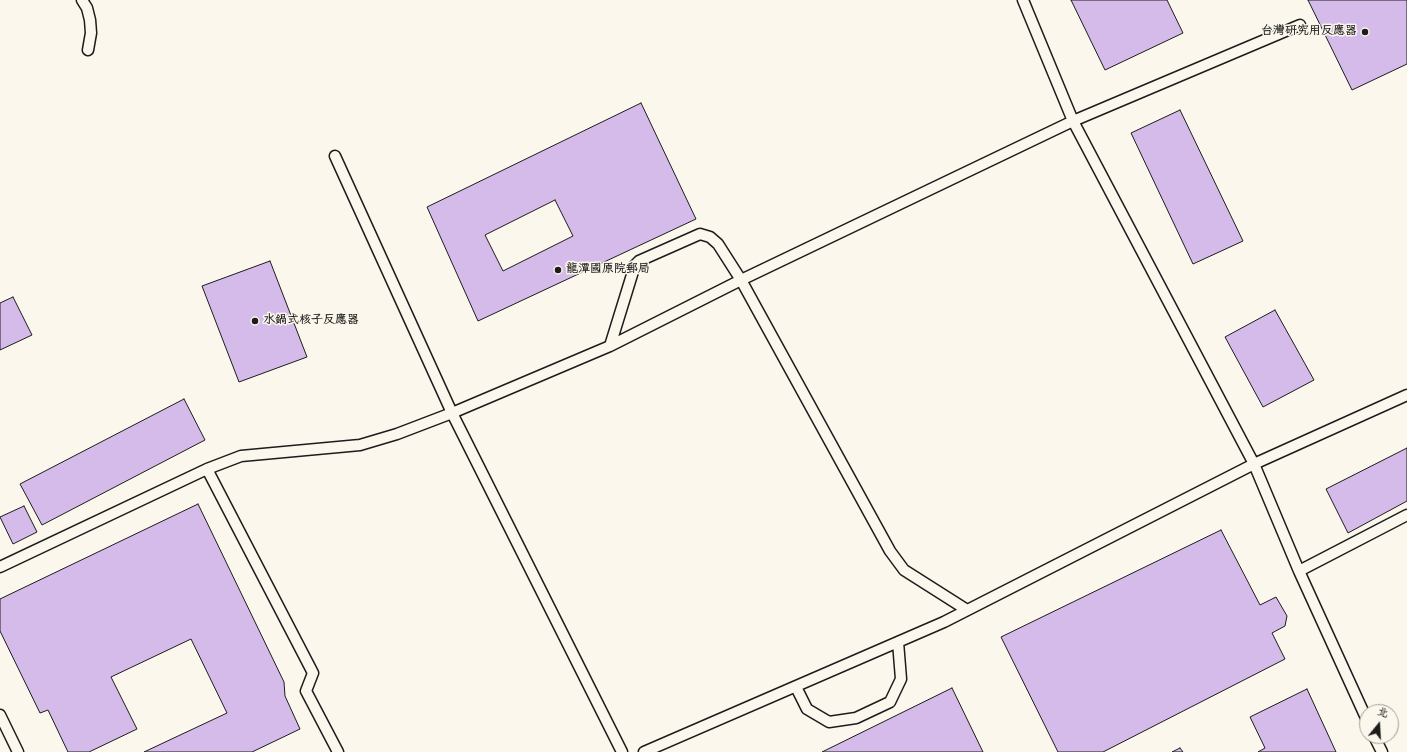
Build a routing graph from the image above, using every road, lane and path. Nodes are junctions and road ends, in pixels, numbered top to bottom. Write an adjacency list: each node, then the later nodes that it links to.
1 (82, 0): 4 (lane)
2 (1024, 0): 5 (lane)
3 (1300, 24): 5 (lane)
4 (88, 50)
5 (1073, 121): 7 (lane); 11 (lane)
6 (335, 156): 10 (lane)
7 (741, 280): 8 (lane); 8 (lane); 16 (lane)
8 (610, 346): 10 (lane)
9 (1407, 396): 11 (lane)
10 (452, 413): 12 (lane); 23 (lane)
11 (1254, 464): 15 (lane); 16 (lane)
12 (207, 469): 14 (lane); 22 (lane)
13 (1407, 515): 15 (lane)
14 (0, 567)
15 (1299, 570): 19 (lane)
16 (967, 610): 17 (lane)
17 (898, 642): 18 (lane); 18 (lane)
18 (796, 686): 24 (lane)
19 (1360, 704)
20 (0, 715): 21 (lane)
21 (18, 752)
22 (338, 752)
23 (622, 752)
24 (644, 752)

